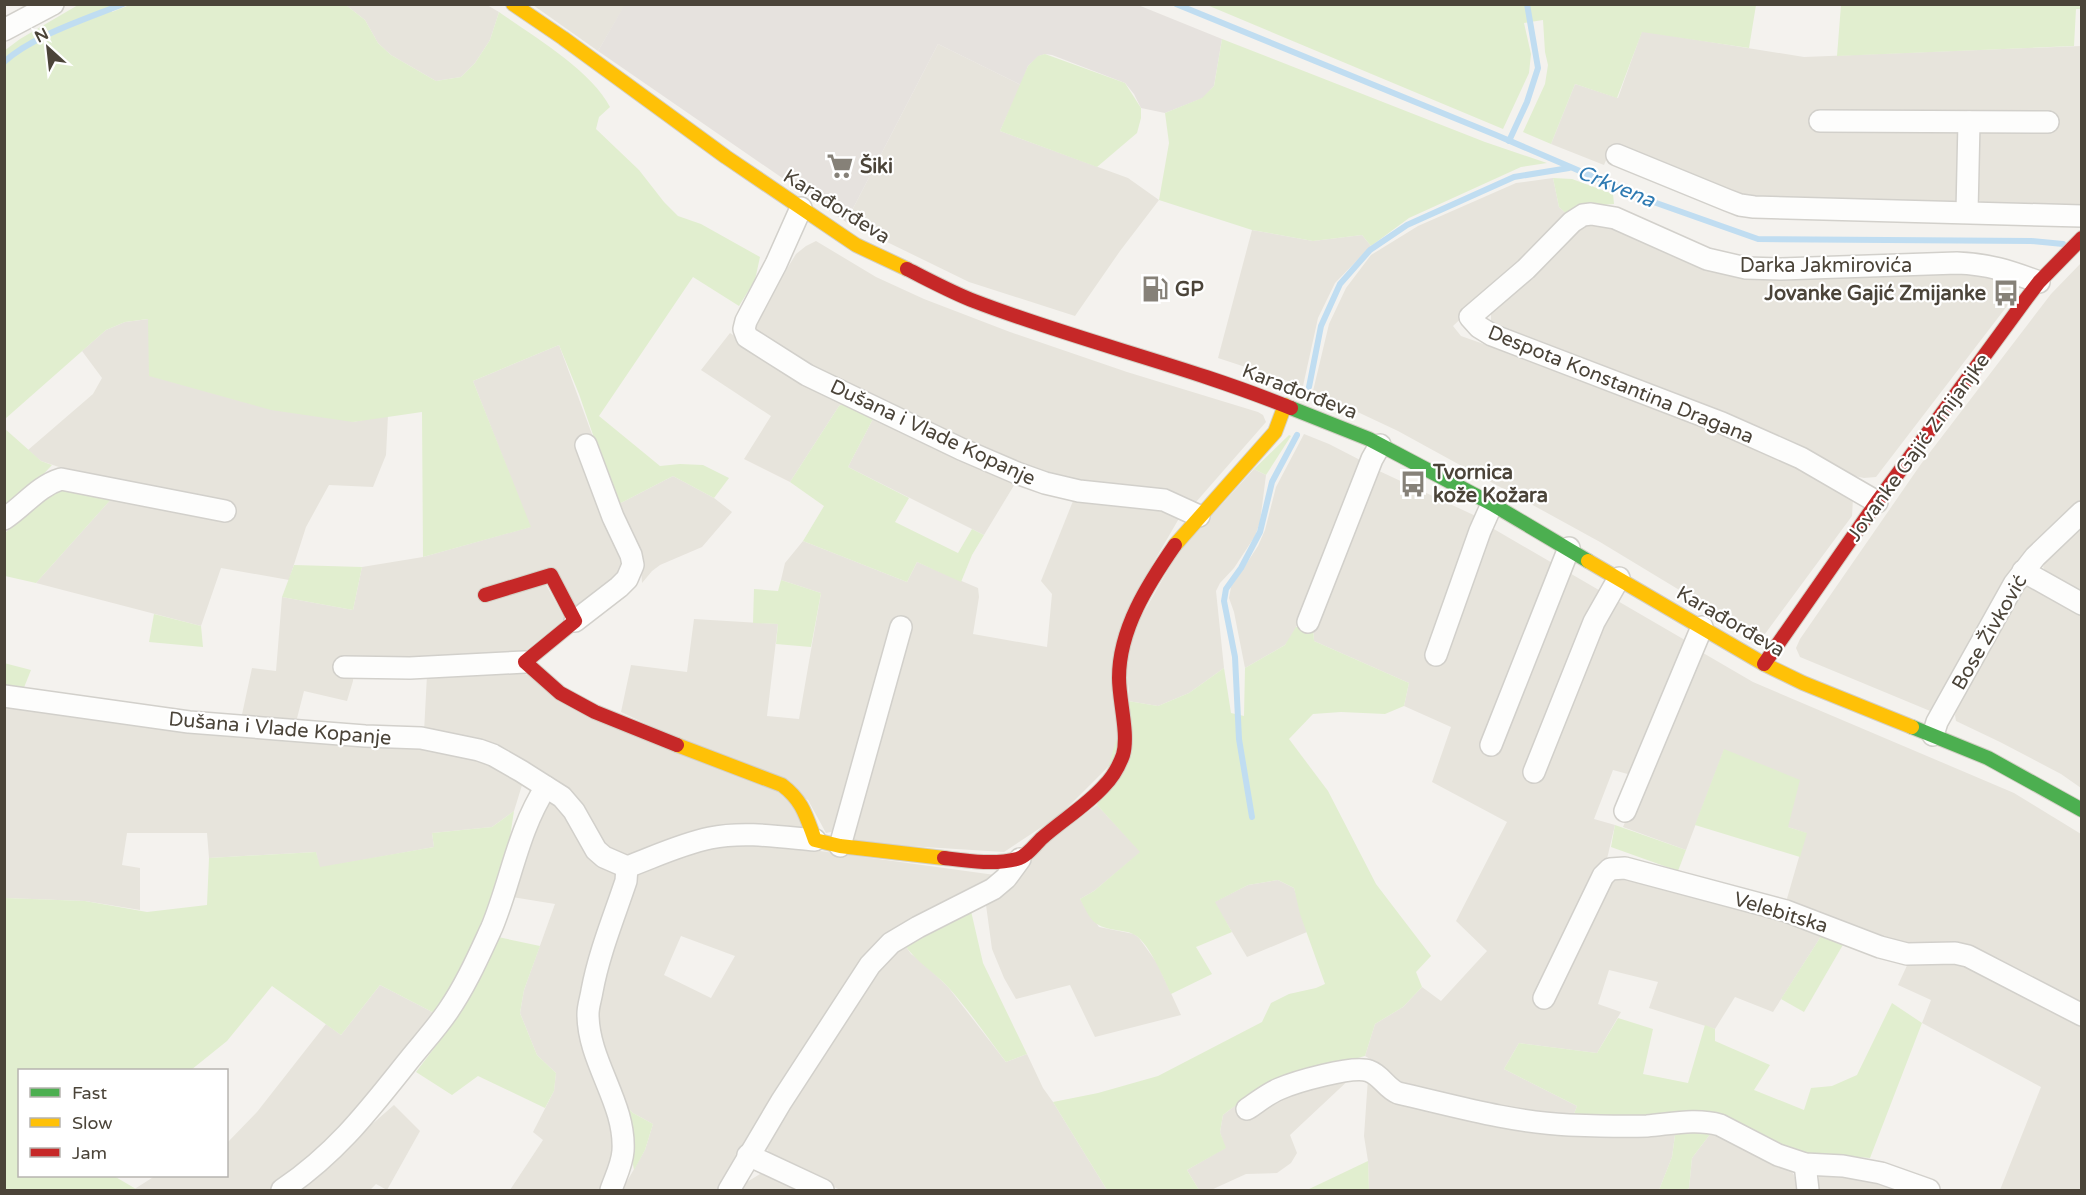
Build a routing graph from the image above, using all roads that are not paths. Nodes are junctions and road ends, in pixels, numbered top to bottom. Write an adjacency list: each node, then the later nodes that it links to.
1 (53, 4): 3 (street)
2 (513, 4): 8 (street, Karađorđeva)
3 (4, 30)
4 (1820, 121): 5 (street)
5 (1969, 122): 6 (street); 9 (street)
6 (2048, 122)
7 (1617, 155): 9 (street)
8 (801, 208): 14 (street, Karađorđeva); 21 (street, Dušana i Vlade Kopanje)
9 (1967, 212): 11 (street)
10 (1583, 215): 13 (street, Darka Jakmirovića); 17 (street, Despota Konstantina Dragana)
11 (2082, 216)
12 (2082, 238): 13 (street, Jovanke Gajić Zmijanjke)
13 (2039, 282): 17 (street, Jovanke Gajić Zmijanjke)
14 (1285, 405): 16 (street, Karađorđeva); 21 (street)
15 (586, 445): 28 (street)
16 (1380, 445): 18 (street, Karađorđeva); 29 (street)
17 (1877, 502): 34 (street, Jovanke Gajić Zmijanjke)
18 (1492, 504): 23 (street, Karađorđeva); 32 (street)
19 (225, 512): 22 (street)
20 (2082, 512): 24 (street, Bose Živković)
21 (1199, 516): 45 (street)
22 (4, 519)
23 (1569, 548): 25 (street, Karađorđeva); 38 (street)
24 (2023, 571): 27 (street); 37 (street, Bose Živković)
25 (1620, 578): 31 (street, Karađorđeva); 39 (street)
26 (485, 595): 28 (street)
27 (2082, 604)
28 (575, 621): 33 (street)
29 (1308, 622)
30 (901, 627): 44 (street)
31 (1702, 627): 34 (street, Karađorđeva); 42 (street)
32 (1436, 655)
33 (525, 662): 35 (street); 43 (street)
34 (1764, 664): 37 (street, Karađorđeva)
35 (344, 667)
36 (4, 696): 40 (street, Dušana i Vlade Kopanje)
37 (1933, 735): 41 (street, Karađorđeva)
38 (1491, 745)
39 (1534, 772)
40 (546, 787): 46 (street, Dušana i Vlade Kopanje); 52 (street)
41 (2082, 810)
42 (1625, 811)
43 (815, 840): 44 (street); 46 (street)
44 (840, 846): 45 (street)
45 (1020, 858): 50 (street)
46 (627, 867): 53 (street)
47 (1544, 998): 48 (street, Velebitska)
48 (2082, 1015)
49 (1247, 1109): 51 (street)
50 (748, 1155): 54 (street); 55 (street)
51 (1805, 1164): 56 (street); 57 (street)
52 (282, 1191)
53 (611, 1191)
54 (729, 1191)
55 (824, 1191)
56 (1808, 1191)
57 (1929, 1191)

